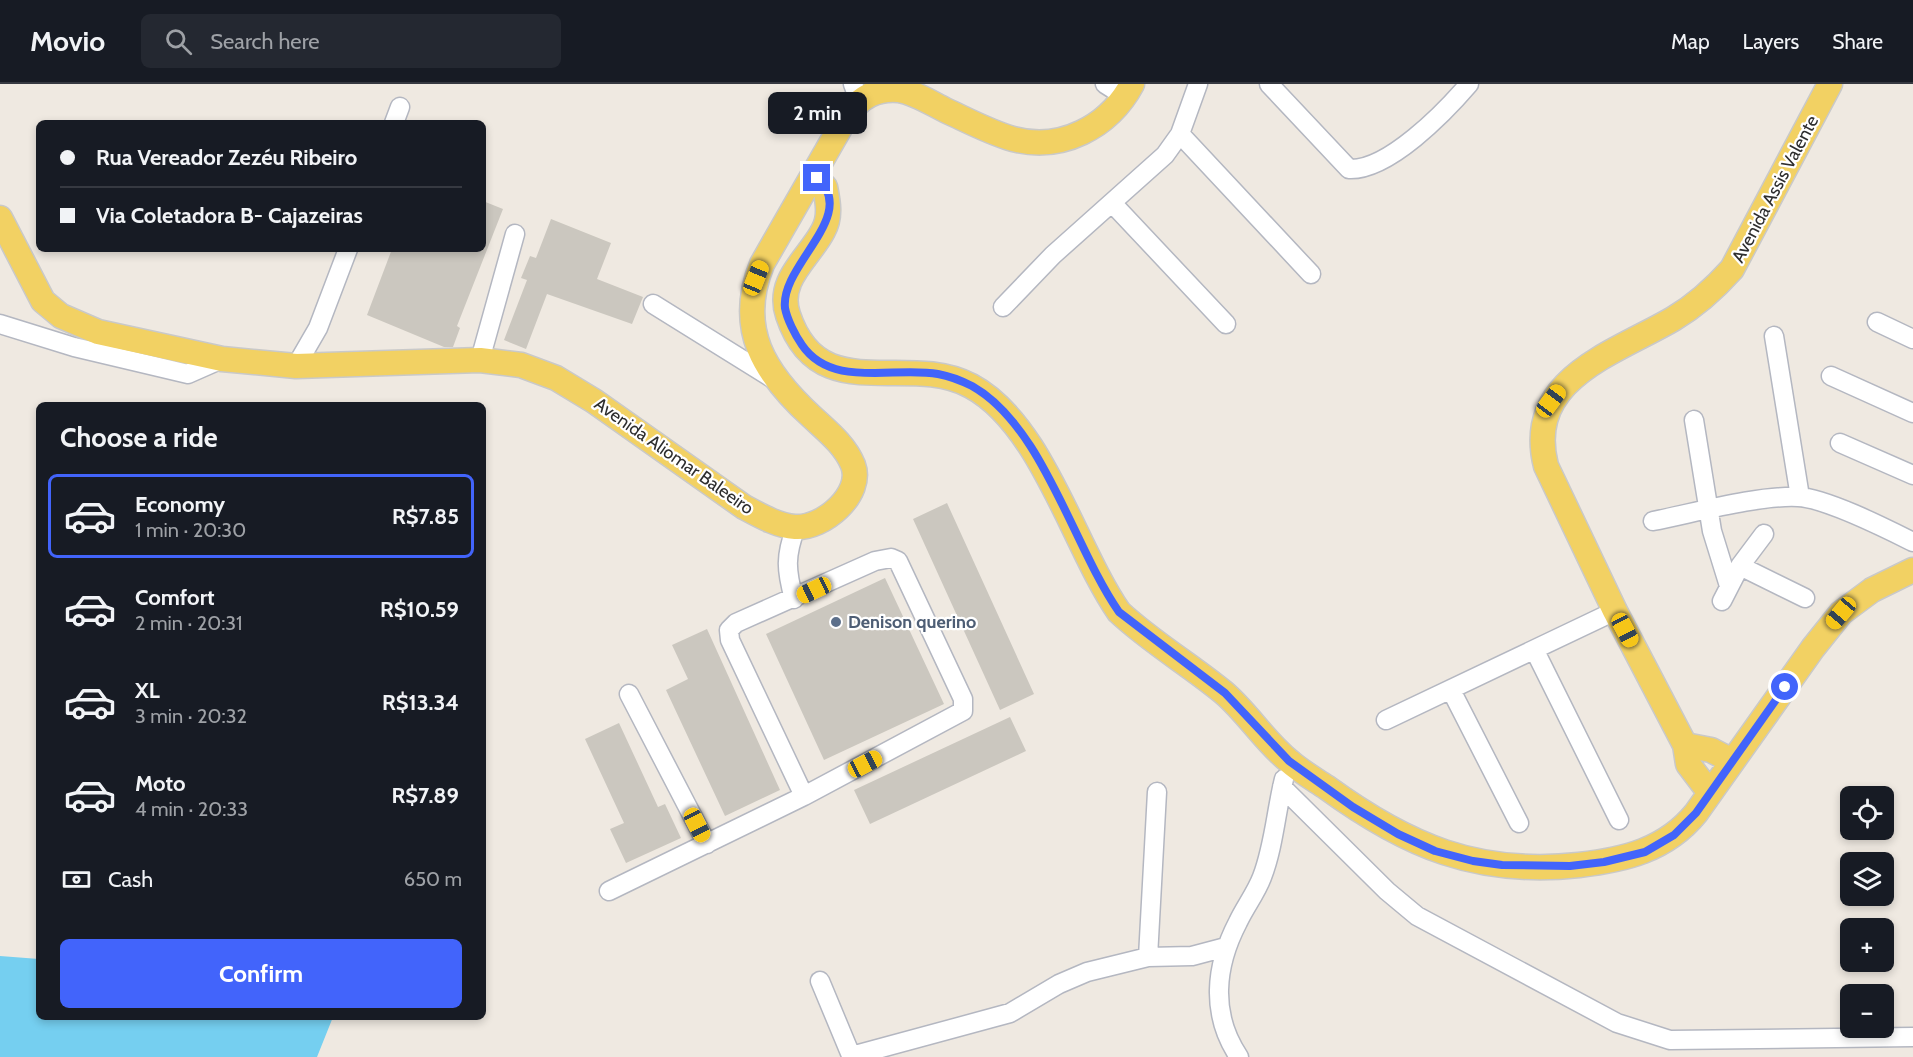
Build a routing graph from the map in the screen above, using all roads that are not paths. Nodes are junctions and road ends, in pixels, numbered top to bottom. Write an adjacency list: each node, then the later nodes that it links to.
1 (1198, 84): 7 (street)
2 (1269, 84): 3 (street)
3 (1469, 84)
4 (1830, 84): 40 (main road, Avenida Assis Valente)
5 (1120, 88): 6 (main road)
6 (856, 92): 8 (main road)
7 (1180, 134): 9 (street); 13 (street)
8 (819, 181): 25 (main road); 46 (main road)
9 (1113, 204): 15 (street); 18 (street)
10 (0, 218): 21 (main road, Avenida Aliomar Baleeiro)
11 (515, 234): 22 (street)
12 (347, 252): 23 (street)
13 (1311, 274)
14 (653, 304): 25 (street)
15 (1003, 307)
16 (1877, 322): 20 (street)
17 (0, 324): 21 (street)
18 (1226, 324)
19 (1774, 336): 30 (street)
20 (1913, 339)
21 (222, 359): 23 (main road, Avenida Aliomar Baleeiro)
22 (480, 360): 23 (main road, Avenida Aliomar Baleeiro); 34 (main road, Avenida Aliomar Baleeiro)
23 (296, 366)
24 (1831, 376): 26 (street)
25 (775, 380): 34 (main road)
26 (1913, 413)
27 (1694, 420): 31 (street)
28 (1840, 443): 29 (street)
29 (1913, 475)
30 (1800, 496): 31 (street); 35 (street)
31 (1710, 510): 32 (street); 36 (street)
32 (1653, 521)
33 (1764, 534): 36 (street)
34 (792, 537): 39 (street)
35 (1913, 542)
36 (1740, 566): 38 (street)
37 (1913, 570): 47 (main road)
38 (1805, 598)
39 (794, 599): 51 (street); 51 (street)
40 (1615, 611): 41 (street); 45 (main road, Avenida Assis Valente)
41 (1535, 651): 42 (street); 52 (street)
42 (1451, 690): 44 (street); 53 (street)
43 (629, 694): 54 (street)
44 (1386, 720)
45 (1685, 745): 47 (main road); 50 (main road, Avenida Assis Valente)
46 (1289, 761): 48 (street); 50 (main road)
47 (1732, 762): 50 (main road)
48 (1282, 787): 56 (street); 59 (street)
49 (1157, 792): 57 (street)
50 (1710, 794)
51 (804, 796): 54 (street)
52 (1619, 820)
53 (1519, 822)
54 (707, 844): 55 (street)
55 (609, 891)
56 (1226, 947): 57 (street); 60 (street)
57 (1148, 957): 58 (street)
58 (820, 981)
59 (1913, 1037)
60 (1239, 1057)

